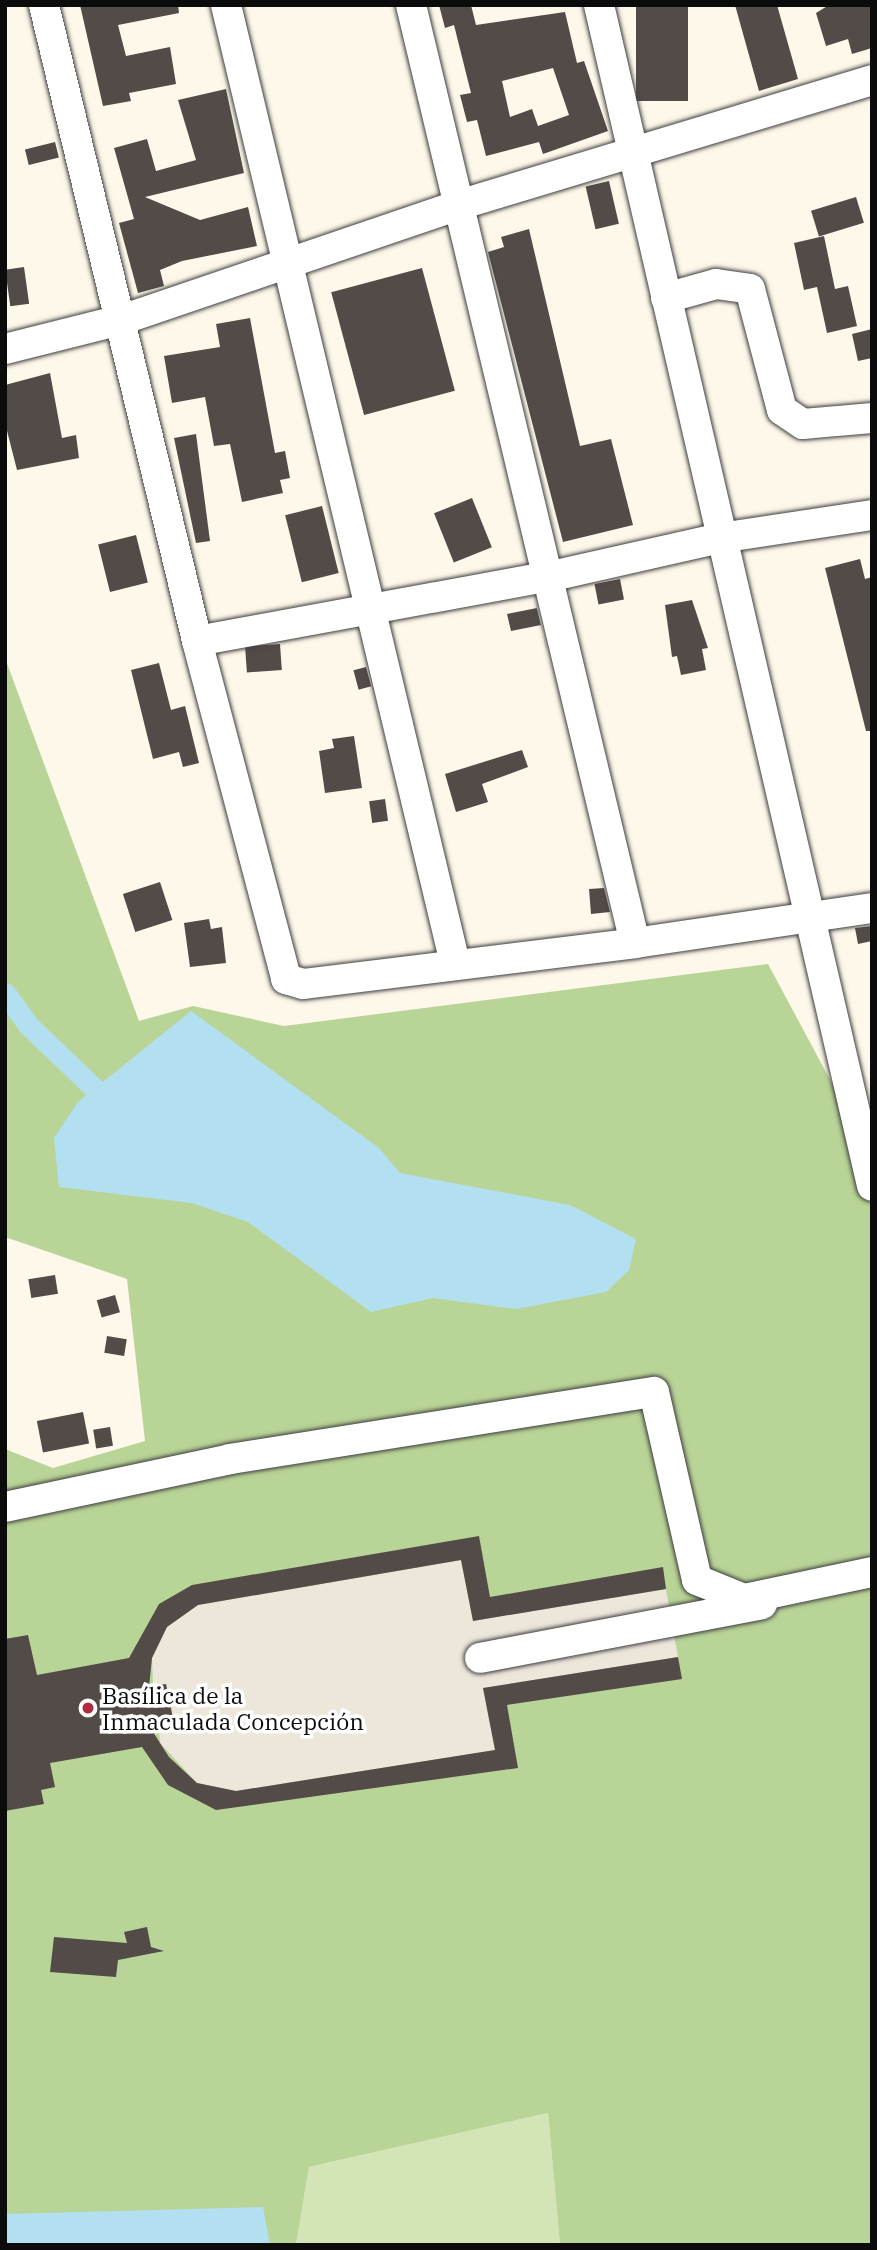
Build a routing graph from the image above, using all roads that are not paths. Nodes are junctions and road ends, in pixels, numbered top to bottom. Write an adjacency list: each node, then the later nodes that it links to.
1 (44, 5): 10 (street)
2 (226, 5): 8 (street)
3 (411, 5): 7 (street)
4 (599, 5): 6 (street)
5 (872, 80): 6 (street)
6 (634, 152): 7 (street); 9 (street)
7 (462, 204): 8 (street); 15 (street)
8 (291, 266): 10 (street); 16 (street)
9 (666, 298): 12 (street); 14 (street)
10 (124, 318): 11 (street); 17 (street)
11 (5, 349)
12 (872, 418)
13 (872, 515): 14 (street)
14 (720, 538): 15 (street); 19 (street)
15 (552, 576): 16 (street); 20 (street)
16 (373, 609): 17 (street); 21 (street)
17 (197, 640): 21 (street)
18 (872, 908): 19 (street)
19 (809, 919): 20 (street); 22 (street)
20 (635, 943): 21 (street)
21 (455, 963)
22 (872, 1186)
23 (5, 1507): 24 (street)
24 (872, 1572)
25 (872, 1581): 26 (street)
26 (480, 1658)

